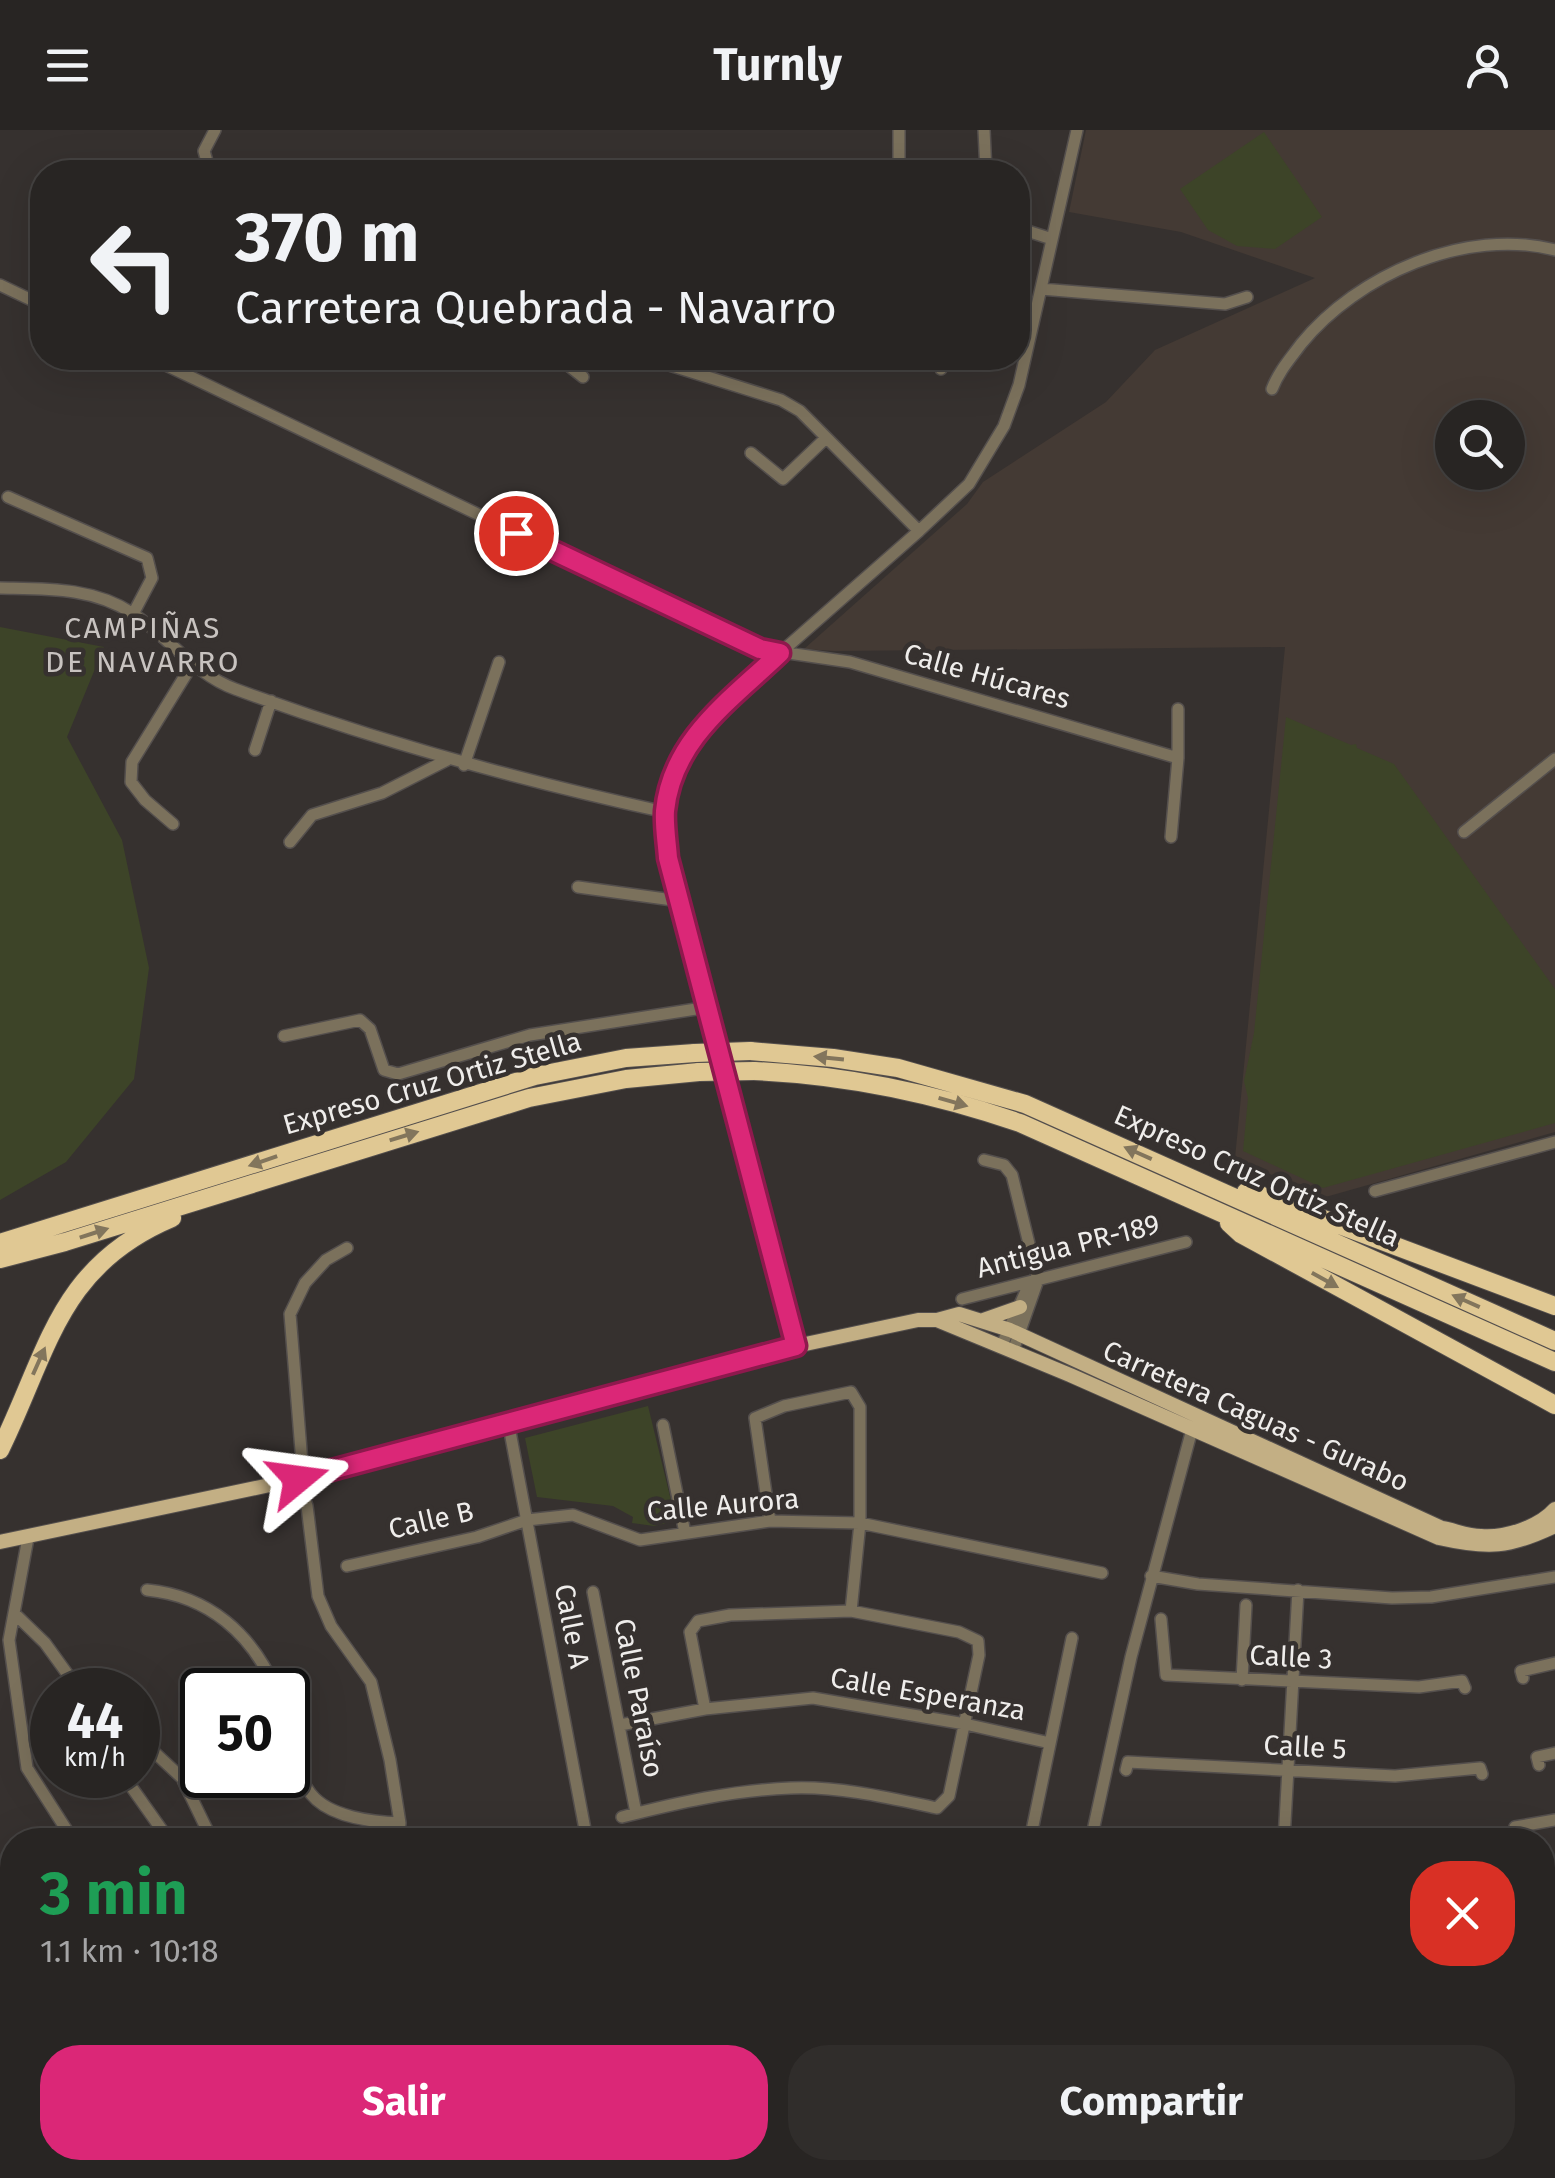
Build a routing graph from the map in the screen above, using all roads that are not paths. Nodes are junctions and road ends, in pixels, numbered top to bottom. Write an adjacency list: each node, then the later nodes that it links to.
1 (214, 130): 5 (street)
2 (899, 130): 6 (street)
3 (984, 130): 7 (street)
4 (1077, 130): 9 (street)
5 (207, 160)
6 (899, 160)
7 (985, 160)
8 (1030, 232): 9 (street)
9 (1052, 239): 12 (street)
10 (1555, 250): 21 (street)
11 (0, 285): 14 (street)
12 (1041, 289): 13 (street); 15 (street)
13 (1247, 297)
14 (30, 299)
15 (1030, 337)
16 (176, 370): 28 (street, Calle Húcares)
17 (574, 370): 20 (street)
18 (685, 370): 22 (street)
19 (1022, 370): 25 (street)
20 (584, 378)
21 (1272, 389)
22 (826, 438): 23 (street); 25 (street)
23 (751, 453)
24 (8, 496): 27 (street)
25 (920, 531): 28 (street)
26 (0, 588): 27 (street)
27 (133, 614): 30 (street)
28 (780, 653): 34 (street, Calle Húcares); 38 (street)
29 (499, 662): 37 (street)
30 (193, 663): 31 (street); 39 (street)
31 (271, 702): 33 (street); 36 (street)
32 (1178, 709): 34 (street)
33 (254, 750)
34 (1178, 758): 41 (street)
35 (1555, 759): 40 (street)
36 (448, 760): 37 (street); 42 (street)
37 (464, 764): 38 (street)
38 (665, 812): 44 (street)
39 (174, 824)
40 (1464, 832)
41 (1171, 837)
42 (290, 842)
43 (578, 886): 44 (street)
44 (680, 901): 45 (street)
45 (708, 1007): 46 (street); 66 (street)
46 (284, 1036)
47 (697, 1062): 50 (highway, Expreso Cruz Ortiz Stella, one-way to 47); 51 (highway, Expreso Cruz Ortiz Stella, one-way to 47, bridge); 53 (highway, Expreso Cruz Ortiz Stella, one-way to 53, bridge); 54 (highway, Expreso Cruz Ortiz Stella, one-way to 54)
48 (1555, 1142): 52 (street)
49 (984, 1160): 58 (street)
50 (260, 1180): 57 (highway, Expreso Cruz Ortiz Stella, one-way to 50); 73 (highway, one-way to 50)
51 (1218, 1189): 60 (highway); 65 (highway, Expreso Cruz Ortiz Stella, one-way to 51)
52 (1375, 1191)
53 (1214, 1209): 68 (highway, Expreso Cruz Ortiz Stella); 69 (highway, one-way to 69)
54 (0, 1242)
55 (1186, 1242): 58 (street, Antigua PR-189)
56 (347, 1248): 74 (street)
57 (0, 1260)
58 (1038, 1280): 59 (street, Antigua PR-189); 61 (street); 64 (street)
59 (962, 1299)
60 (1555, 1306)
61 (1020, 1307): 63 (main road); 64 (street)
62 (938, 1320): 63 (main road, Carretera Caguas - Gurabo); 66 (main road, Carretera Caguas - Gurabo); 67 (main road, Carretera Caguas - Gurabo)
63 (984, 1320): 64 (main road, Carretera Caguas - Gurabo)
64 (1014, 1332): 67 (street); 71 (main road, Carretera Caguas - Gurabo)
65 (1555, 1341)
66 (796, 1346): 70 (main road, Carretera Caguas - Gurabo)
67 (1007, 1349): 71 (main road, Carretera Caguas - Gurabo)
68 (1555, 1362)
69 (1555, 1405)
70 (508, 1421): 74 (main road, Carretera Caguas - Gurabo); 76 (street, Calle A)
71 (1194, 1423): 75 (main road, Carretera Caguas - Gurabo); 79 (main road, Carretera Caguas - Gurabo); 85 (street)
72 (663, 1425): 80 (street)
73 (0, 1450)
74 (298, 1479): 81 (main road, Carretera Caguas - Gurabo); 117 (street)
75 (1555, 1510)
76 (527, 1520): 80 (street, Calle Aurora); 83 (street, Calle B); 123 (street, Calle A)
77 (770, 1521): 78 (street, Calle Aurora); 78 (street); 80 (street, Calle Aurora)
78 (860, 1523): 84 (street, Calle Aurora); 91 (street)
79 (1555, 1526)
80 (685, 1533)
81 (28, 1538): 82 (main road, Carretera Caguas - Gurabo); 92 (street)
82 (0, 1542)
83 (347, 1566)
84 (1102, 1573)
85 (1151, 1576): 88 (street); 125 (street)
86 (1555, 1577): 88 (street)
87 (147, 1590): 97 (street)
88 (1298, 1590): 100 (street)
89 (593, 1592): 104 (street, Calle Paraíso)
90 (1246, 1605): 99 (street)
91 (851, 1612): 102 (street); 103 (street)
92 (15, 1614): 96 (street); 119 (street)
93 (1161, 1619): 99 (street, Calle 3)
94 (1072, 1638): 105 (street)
95 (1555, 1664): 98 (street)
96 (64, 1668)
97 (265, 1668)
98 (1523, 1678)
99 (1242, 1680): 100 (street, Calle 3)
100 (1293, 1684): 101 (street, Calle 3); 110 (street)
101 (1465, 1688)
102 (705, 1708): 103 (street, Calle Esperanza); 104 (street, Calle Esperanza)
103 (965, 1724): 105 (street, Calle Esperanza); 114 (street)
104 (620, 1725): 114 (street, Calle Paraíso)
105 (1050, 1743): 124 (street)
106 (1555, 1753): 108 (street)
107 (160, 1758): 121 (street)
108 (1539, 1765)
109 (1126, 1770): 110 (street, Calle 5)
110 (1288, 1771): 111 (street, Calle 5); 126 (street)
111 (1482, 1774)
112 (310, 1794): 117 (street)
113 (139, 1798): 120 (street)
114 (636, 1813): 115 (street)
115 (622, 1817)
116 (1555, 1820): 118 (street)
117 (400, 1823): 122 (street)
118 (1515, 1827)
119 (65, 1828)
120 (161, 1828)
121 (206, 1828)
122 (399, 1828)
123 (585, 1828)
124 (1032, 1828)
125 (1094, 1828)
126 (1285, 1828)

